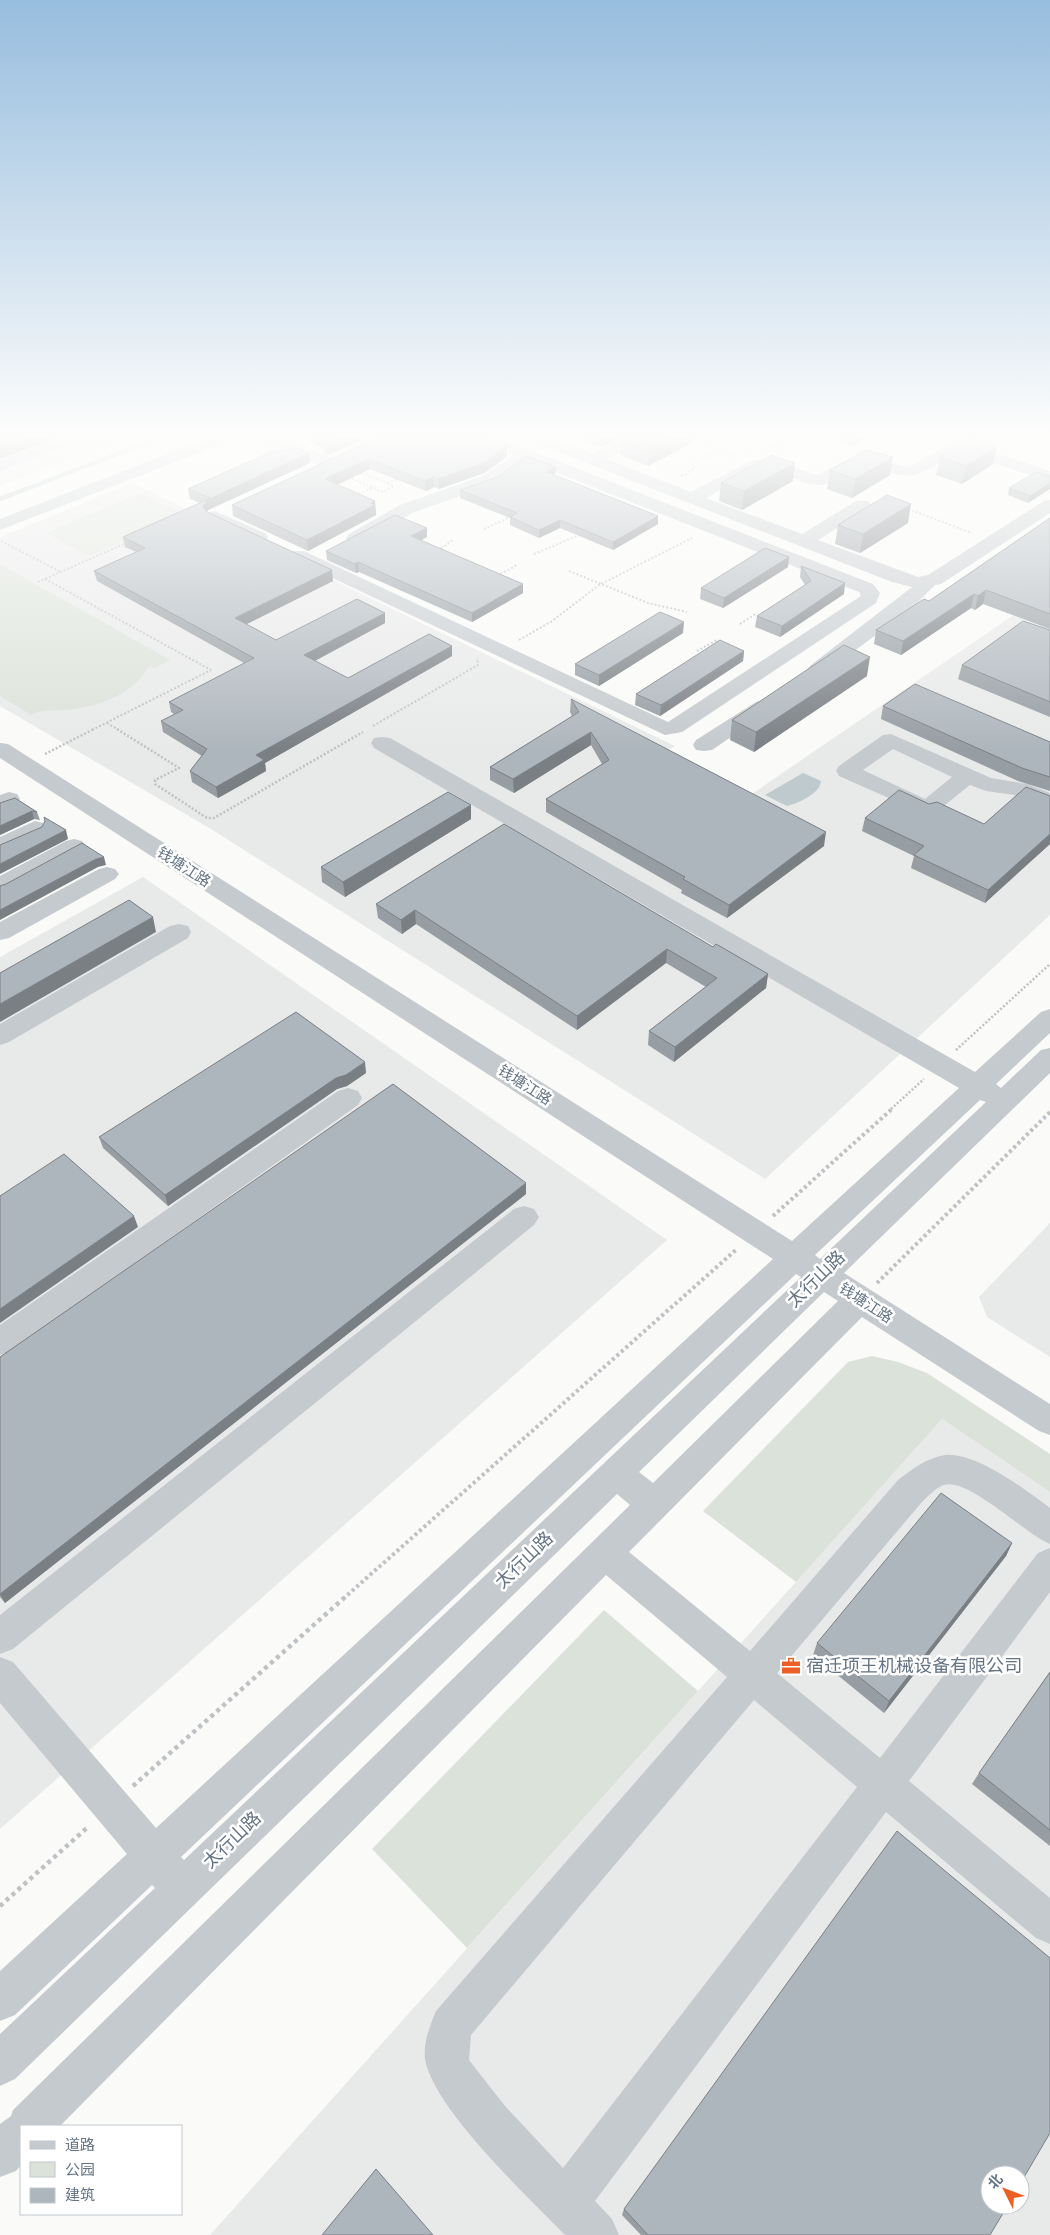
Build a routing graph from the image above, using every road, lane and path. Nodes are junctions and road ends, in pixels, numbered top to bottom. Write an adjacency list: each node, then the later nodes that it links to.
1 (3, 542): 15 (path)
2 (127, 542): 15 (path)
3 (271, 542): 13 (street)
4 (345, 542): 13 (street)
5 (450, 542): 12 (path)
6 (562, 542): 11 (path)
7 (682, 542): 21 (path)
8 (747, 542): 26 (street)
9 (807, 542): 20 (street)
10 (992, 542): 20 (street)
11 (534, 554)
12 (431, 557)
13 (309, 560): 26 (street)
14 (517, 565): 17 (path)
15 (61, 572): 18 (path)
16 (568, 572): 21 (path)
17 (495, 576)
18 (45, 579): 19 (path); 31 (path)
19 (38, 582)
20 (927, 583): 29 (street)
21 (599, 585): 22 (path); 26 (path)
22 (687, 612)
23 (757, 613): 24 (path)
24 (740, 624)
25 (717, 640): 27 (path)
26 (499, 651)
27 (697, 651)
28 (471, 654): 31 (path)
29 (803, 679)
30 (778, 696): 33 (street)
31 (107, 723): 35 (path)
32 (382, 743): 51 (street)
33 (704, 745)
34 (0, 749): 35 (street, 钱塘江路)
35 (25, 765): 56 (street, 钱塘江路)
36 (968, 775): 36 (street); 37 (street)
37 (1050, 801)
38 (35, 828): 39 (street)
39 (0, 846)
40 (74, 846): 42 (street)
41 (107, 874): 44 (street)
42 (0, 886)
43 (0, 903): 44 (street)
44 (22, 920): 45 (street)
45 (0, 932)
46 (179, 932): 49 (street)
47 (1050, 964): 51 (path)
48 (1050, 1018): 52 (street, 太行山路)
49 (0, 1036)
50 (1050, 1057): 52 (street, 太行山路)
51 (940, 1065): 52 (street); 56 (path)
52 (990, 1094): 57 (street, 太行山路)
53 (348, 1098): 59 (street)
54 (1050, 1112): 58 (path)
55 (524, 1218): 66 (street)
56 (755, 1232): 57 (street, 钱塘江路); 70 (path)
57 (808, 1266): 58 (street, 钱塘江路); 61 (street, 太行山路); 71 (street, 太行山路)
58 (860, 1299): 60 (street, 钱塘江路); 62 (street)
59 (0, 1342)
60 (1050, 1421)
61 (615, 1473): 62 (street); 72 (street, 太行山路)
62 (654, 1504): 64 (street)
63 (1050, 1528): 68 (street)
64 (606, 1553): 68 (street); 77 (street)
65 (1050, 1564): 69 (street)
66 (0, 1637)
67 (0, 1674): 70 (street)
68 (752, 1675): 69 (street); 80 (street)
69 (883, 1784): 74 (street); 80 (street)
70 (111, 1806): 71 (street); 73 (path)
71 (154, 1856): 72 (street); 75 (street, 太行山路)
72 (182, 1889): 76 (street, 太行山路)
73 (0, 1906)
74 (1050, 1924)
75 (0, 2000)
76 (0, 2064)
77 (30, 2125)
78 (20, 2135): 79 (street)
79 (0, 2155)
80 (566, 2202): 81 (street)
81 (596, 2235)

